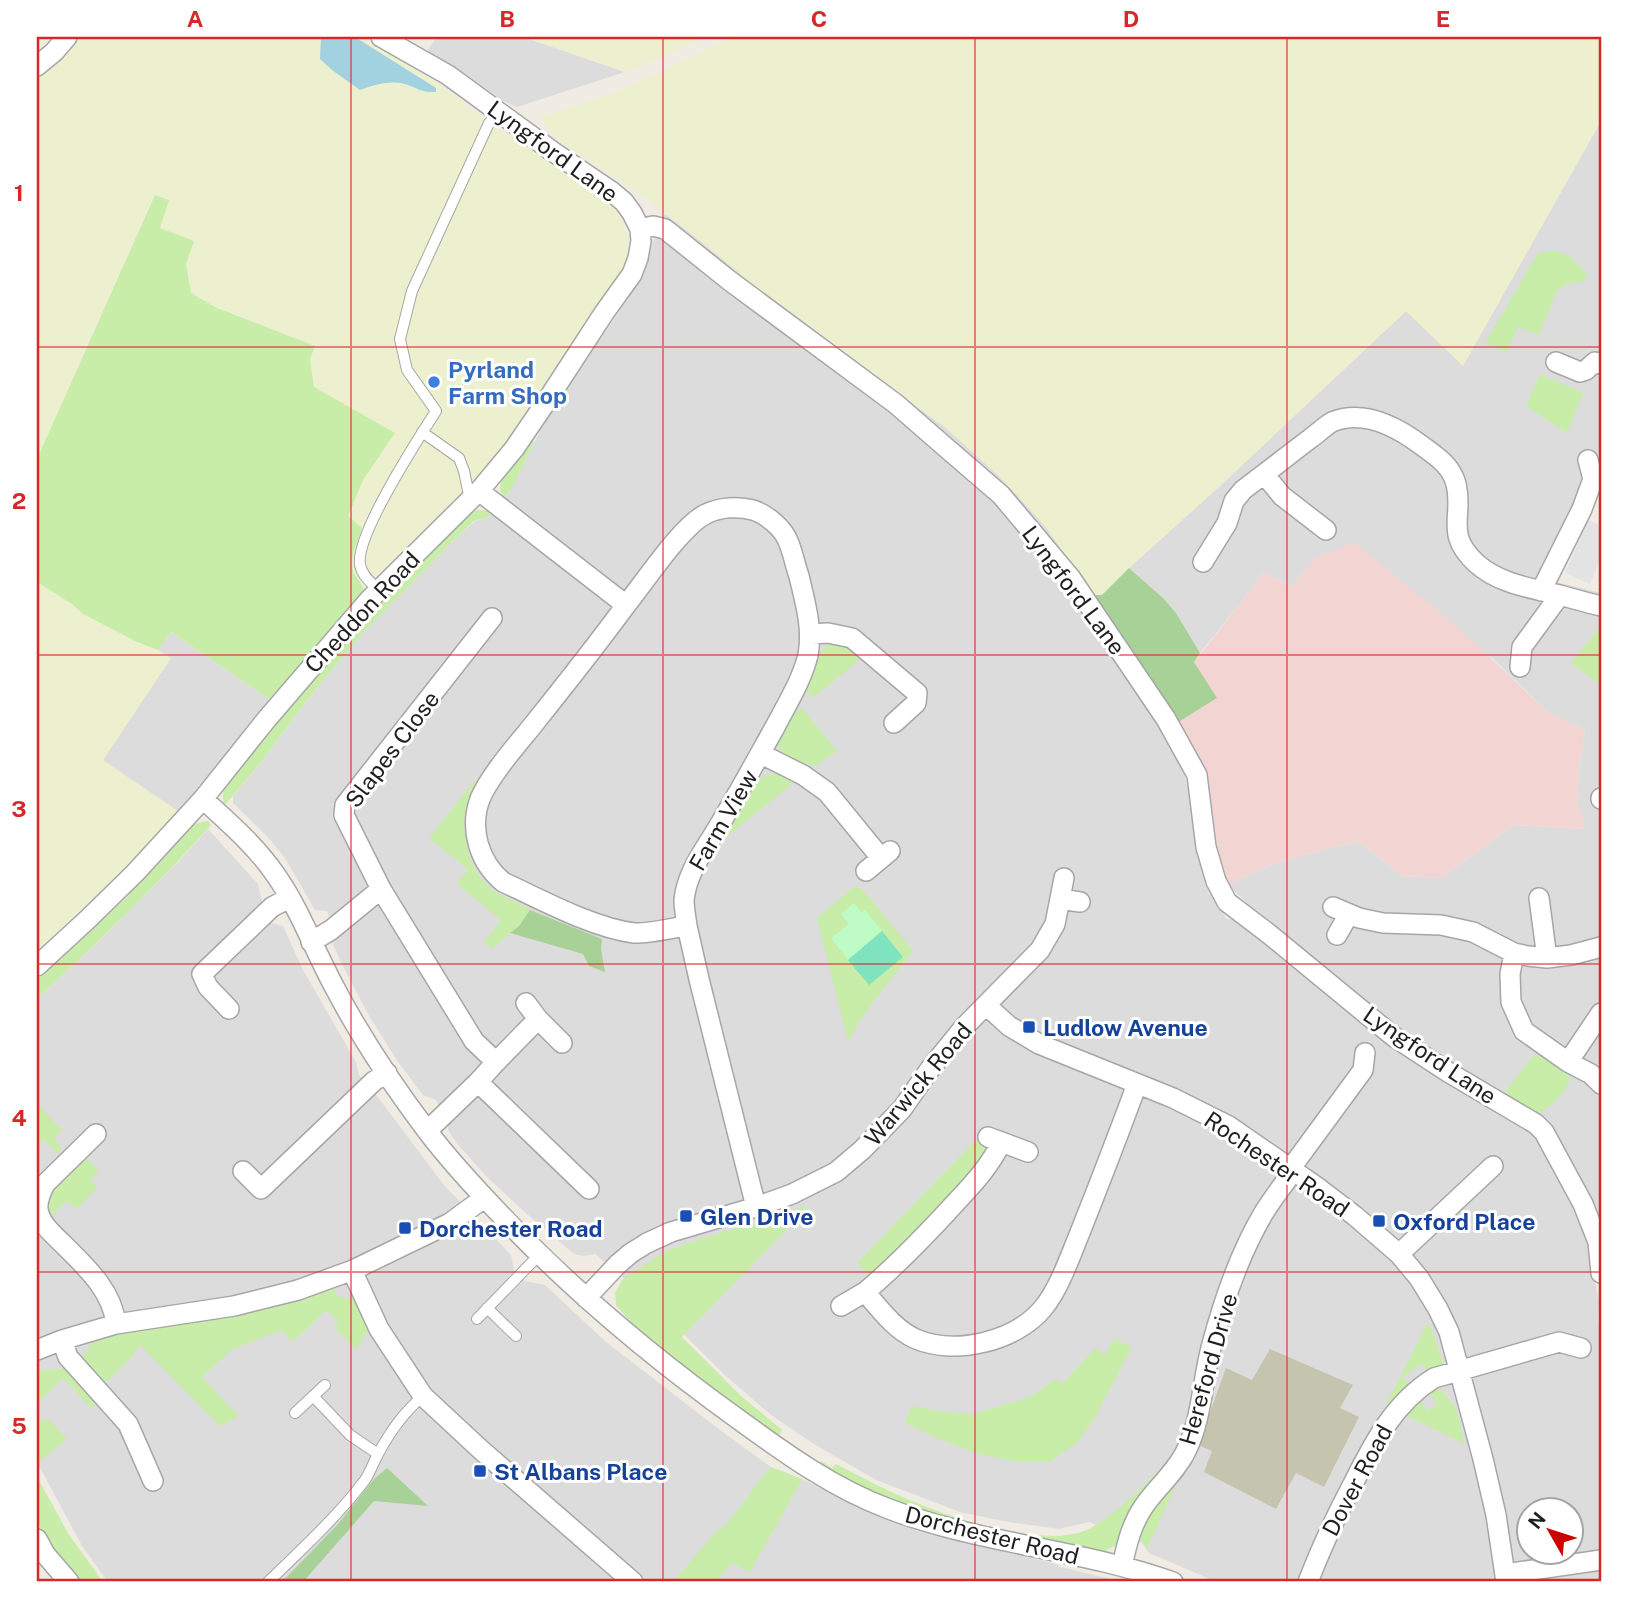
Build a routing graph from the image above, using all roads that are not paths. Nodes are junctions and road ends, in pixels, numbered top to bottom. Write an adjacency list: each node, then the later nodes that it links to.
1 (67, 37): 3 (street)
2 (381, 37): 4 (street, Lyngford Lane)
3 (37, 66)
4 (500, 112): 5 (street, Lyngford Lane); 8 (lane)
5 (640, 229): 11 (street, Cheddon Road); 63 (street, Lyngford Lane)
6 (1556, 362): 7 (street)
7 (1601, 365)
8 (422, 432): 11 (lane); 14 (lane)
9 (1588, 460): 15 (street)
10 (1265, 474): 12 (street); 13 (street); 15 (street)
11 (475, 495): 14 (street, Cheddon Road); 16 (street)
12 (1326, 530)
13 (1203, 562)
14 (379, 591): 23 (street, Cheddon Road)
15 (1550, 593): 17 (street); 20 (street)
16 (626, 605): 19 (street, Farm View); 31 (street, Farm View)
17 (1601, 606)
18 (492, 618): 26 (street, Slapes Close)
19 (810, 635): 21 (street); 22 (street, Farm View)
20 (1520, 667)
21 (894, 723)
22 (761, 754): 24 (street); 31 (street, Farm View)
23 (202, 799): 28 (street, Dorchester Road); 37 (street, Cheddon Road)
24 (879, 860)
25 (1064, 878): 29 (street, Warwick Road)
26 (380, 889): 33 (street); 45 (street, Slapes Close)
27 (1539, 896): 36 (street)
28 (289, 898): 33 (street, Dorchester Road); 40 (street)
29 (1060, 899): 30 (street); 39 (street, Warwick Road)
30 (1080, 902)
31 (687, 926): 59 (street)
32 (1337, 935): 35 (street)
33 (311, 942): 47 (street, Dorchester Road)
34 (1601, 947): 36 (street)
35 (1514, 953): 36 (street); 46 (street)
36 (1547, 958)
37 (37, 966)
38 (526, 1003): 42 (street)
39 (986, 1006): 49 (street, Rochester Road); 59 (street, Warwick Road)
40 (229, 1009)
41 (1601, 1013): 46 (street)
42 (538, 1019): 43 (street); 45 (street)
43 (562, 1043)
44 (1365, 1053): 55 (street, Hereford Drive)
45 (496, 1062): 48 (street)
46 (1568, 1062): 50 (street)
47 (387, 1073): 51 (street, Dorchester Road); 56 (street)
48 (478, 1082): 51 (street); 57 (street)
49 (1138, 1084): 55 (street, Rochester Road); 64 (street)
50 (1601, 1084)
51 (428, 1131): 58 (street, Dorchester Road)
52 (96, 1134): 69 (street)
53 (1028, 1152): 64 (street)
54 (1493, 1166): 60 (street)
55 (1292, 1169): 60 (street, Rochester Road); 83 (street, Hereford Drive)
56 (243, 1171)
57 (589, 1189)
58 (484, 1198): 61 (street, Dorchester Road); 62 (street)
59 (756, 1207): 65 (street, Warwick Road)
60 (1399, 1254): 74 (street, Rochester Road)
61 (539, 1255): 65 (street, Dorchester Road); 67 (lane)
62 (353, 1270): 69 (street); 77 (street)
63 (1601, 1273)
64 (865, 1292): 66 (street)
65 (586, 1298): 83 (street, Dorchester Road)
66 (841, 1307)
67 (487, 1308): 68 (lane); 70 (lane)
68 (477, 1319)
69 (116, 1324): 71 (street)
70 (516, 1336)
71 (62, 1340): 73 (street); 80 (street)
72 (1581, 1348): 74 (street, Dover Road)
73 (37, 1350)
74 (1459, 1370): 84 (street, Rochester Road); 89 (street, Dover Road)
75 (325, 1385): 76 (lane)
76 (313, 1396): 78 (lane); 79 (lane)
77 (424, 1396): 79 (lane); 87 (street)
78 (295, 1413)
79 (378, 1454): 86 (lane)
80 (153, 1481)
81 (37, 1539): 85 (street)
82 (1601, 1560): 84 (street)
83 (1122, 1566): 88 (street, Dorchester Road)
84 (1506, 1578)
85 (69, 1582)
86 (268, 1582)
87 (633, 1582)
88 (1173, 1582)
89 (1308, 1582)

